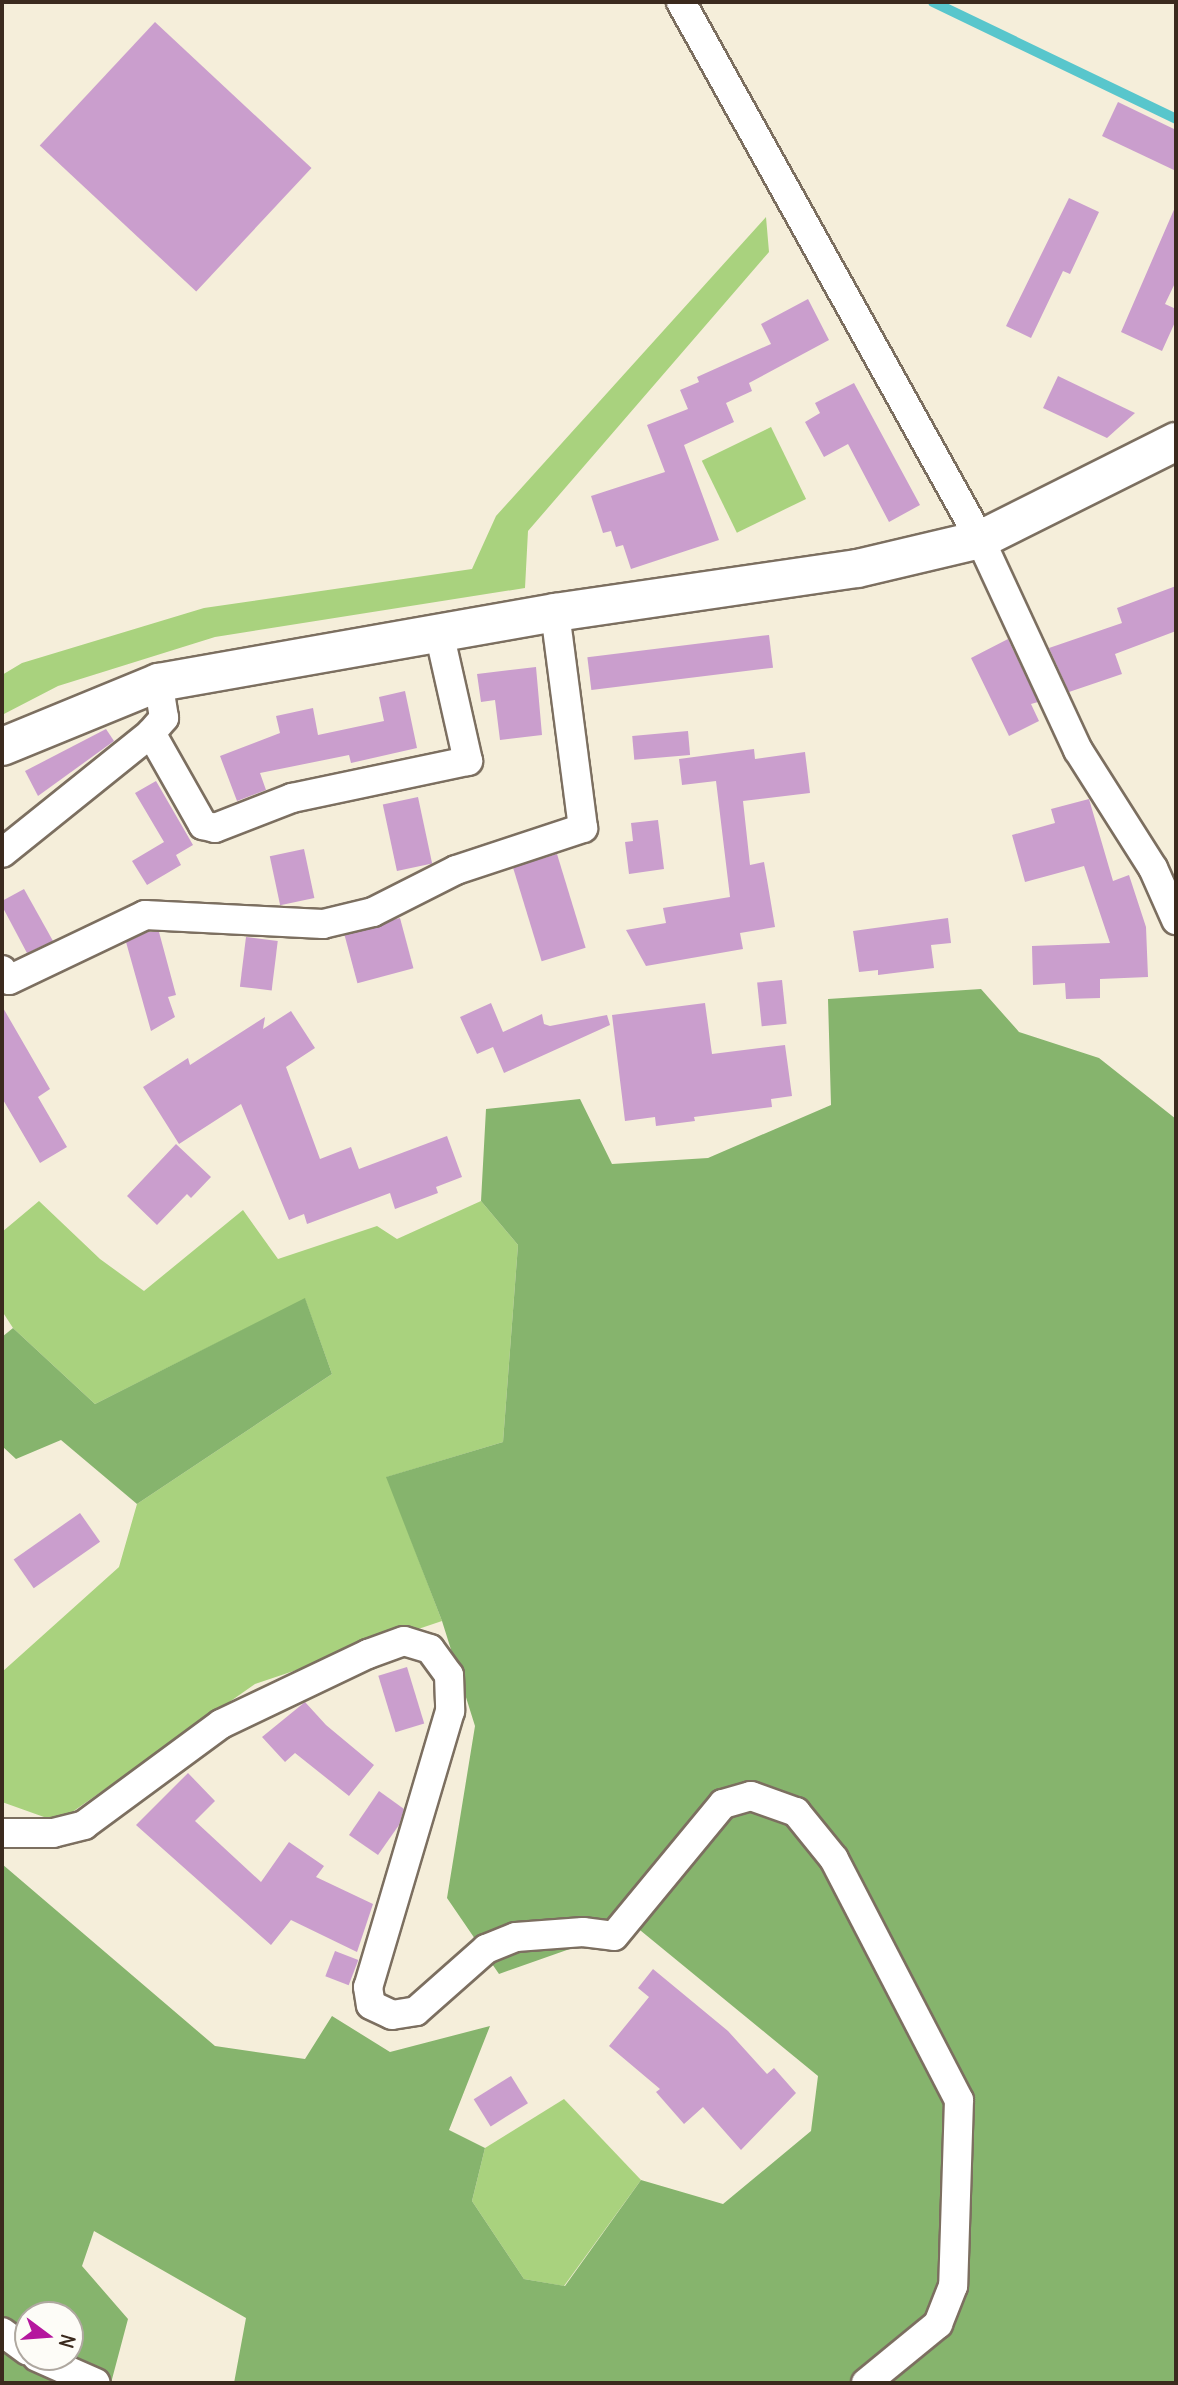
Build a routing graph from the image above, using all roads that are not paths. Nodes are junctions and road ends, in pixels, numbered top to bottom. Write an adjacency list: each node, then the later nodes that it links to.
1 (681, 2): 3 (street)
2 (1176, 441): 3 (street)
3 (980, 539): 4 (street); 10 (street)
4 (555, 612): 5 (street); 12 (street)
5 (439, 632): 6 (street); 7 (street)
6 (158, 682): 7 (street); 8 (street)
7 (151, 733): 9 (street)
8 (2, 746)
9 (2, 853)
10 (1165, 868): 11 (street)
11 (1176, 920)
12 (2, 970)
13 (2, 1833): 16 (street)
14 (69, 2371): 15 (street)
15 (96, 2383)
16 (866, 2383)

